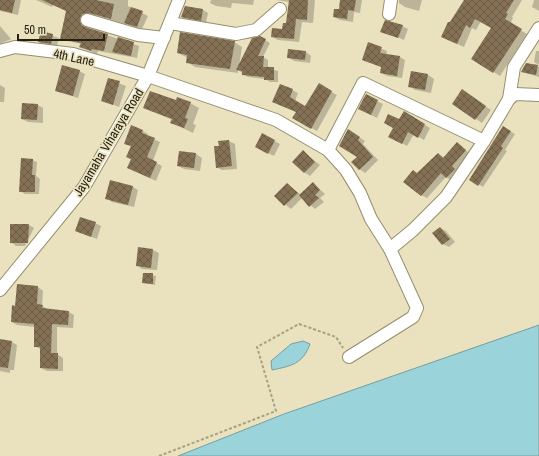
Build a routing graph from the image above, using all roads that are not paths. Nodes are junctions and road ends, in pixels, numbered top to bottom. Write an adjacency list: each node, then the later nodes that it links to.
1 (179, 0): 6 (street, Jayamaha Viharaya Road)
2 (391, 0): 4 (street)
3 (280, 9): 6 (street)
4 (389, 14)
5 (87, 20): 8 (street)
6 (170, 22): 8 (street, Jayamaha Viharaya Road)
7 (539, 28): 12 (street)
8 (164, 38): 10 (street, Jayamaha Viharaya Road)
9 (0, 50): 10 (street, 4th Lane)
10 (148, 76): 14 (street, 4th Lane); 16 (street, Jayamaha Viharaya Road)
11 (539, 94): 12 (street)
12 (509, 99): 13 (street)
13 (484, 141): 14 (street); 15 (street)
14 (328, 150): 15 (street, 4th Lane)
15 (390, 249): 17 (street, 4th Lane)
16 (0, 290)
17 (349, 357)

